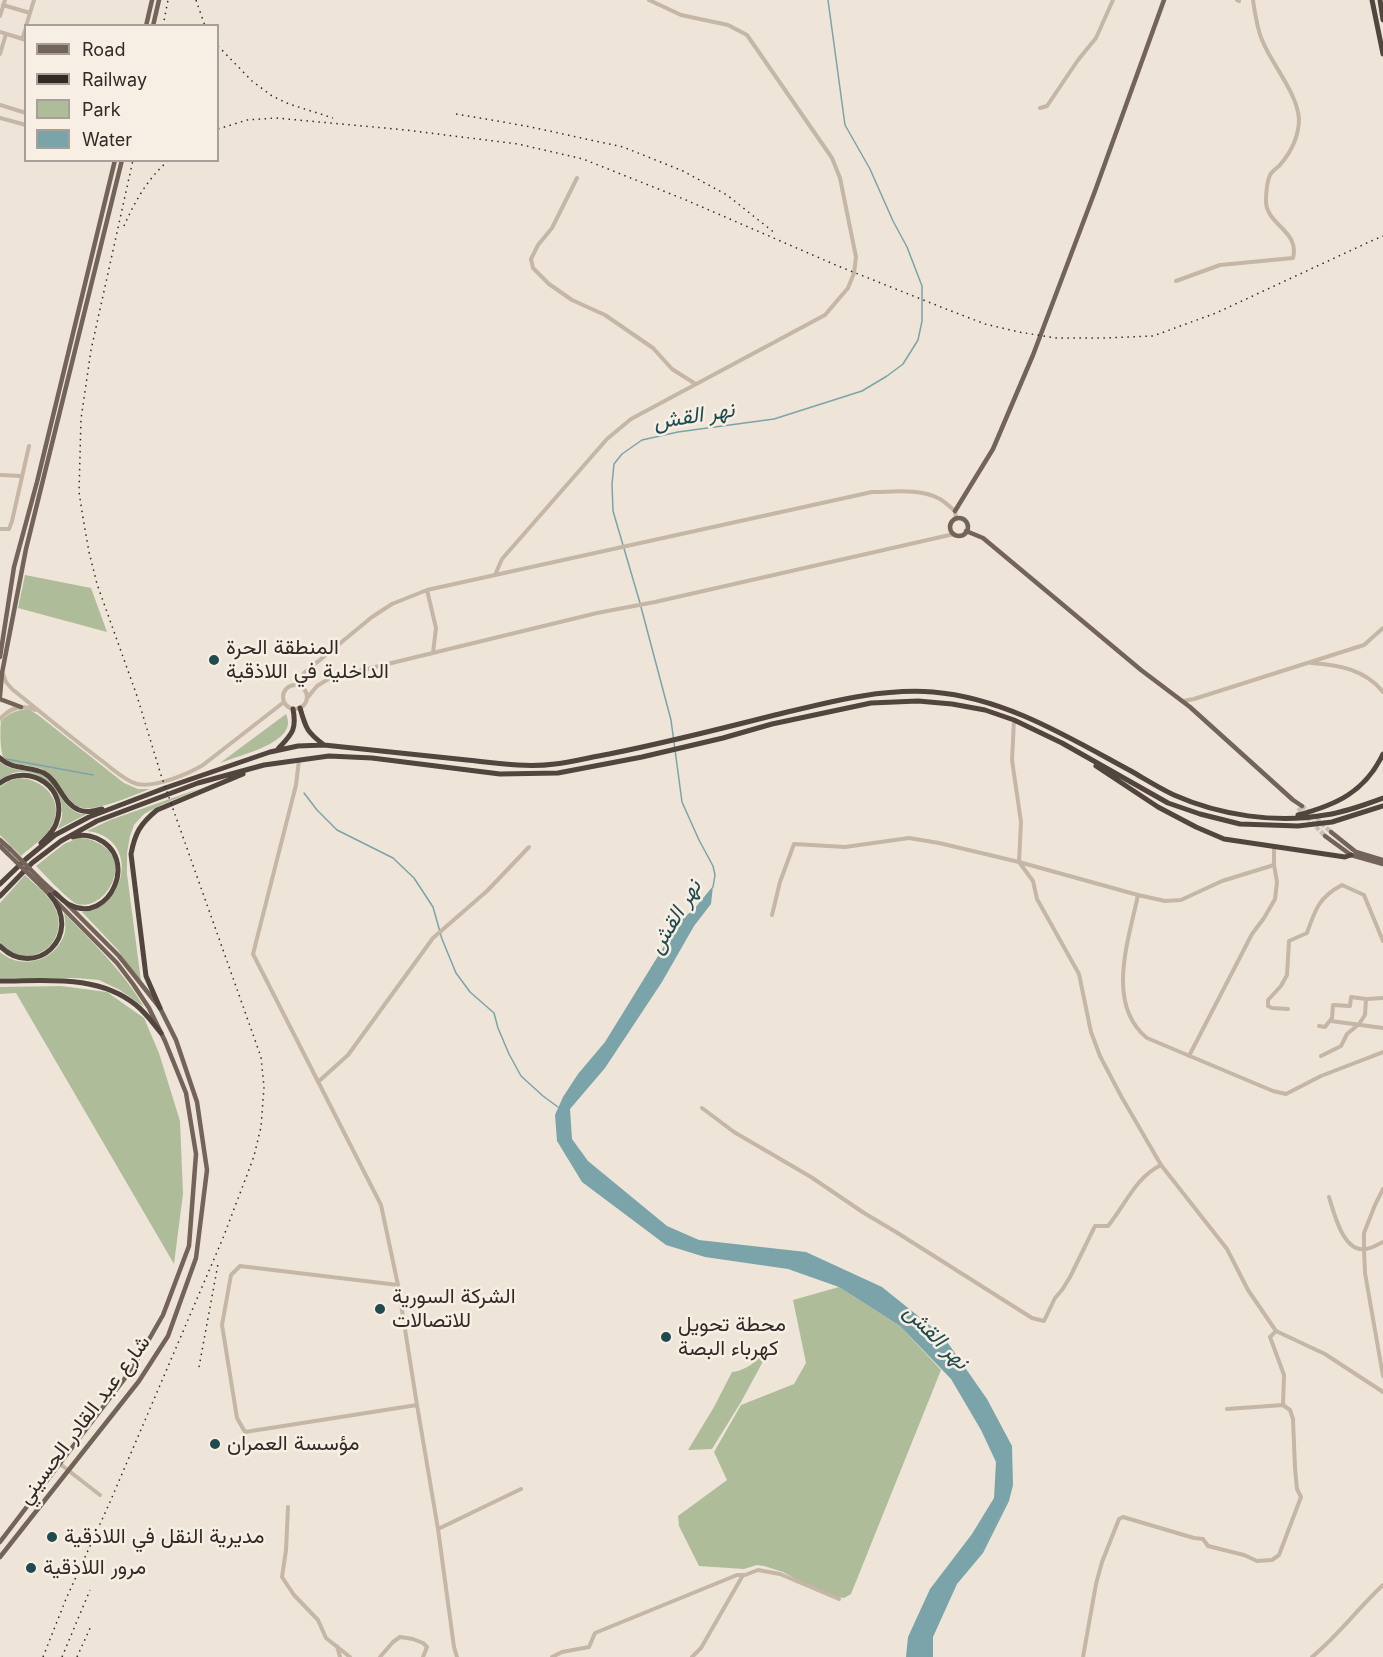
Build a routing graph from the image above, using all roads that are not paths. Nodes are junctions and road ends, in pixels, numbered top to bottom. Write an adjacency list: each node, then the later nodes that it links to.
1 (4, 0): 11 (street)
2 (34, 0): 12 (street)
3 (152, 0): 16 (main road)
4 (159, 0): 17 (main road)
5 (649, 0): 32 (street)
6 (1113, 0): 24 (street)
7 (1164, 0): 36 (main road)
8 (1253, 0): 31 (street)
9 (1372, 0): 22 (highway)
10 (1380, 0): 14 (highway)
11 (3, 6): 12 (street); 13 (street)
12 (30, 13): 15 (street)
13 (0, 16)
14 (1383, 20)
15 (27, 24)
16 (146, 24)
17 (153, 24)
18 (0, 32): 19 (street)
19 (6, 34): 20 (street); 21 (street)
20 (24, 39)
21 (0, 54)
22 (1383, 54)
23 (0, 105): 25 (street)
24 (1040, 108)
25 (24, 112)
26 (0, 118): 27 (street)
27 (24, 124)
28 (115, 162): 44 (main road)
29 (122, 162): 49 (main road)
30 (577, 178): 32 (street)
31 (1176, 280)
32 (695, 384): 41 (street)
33 (29, 446): 35 (street)
34 (0, 475): 35 (street)
35 (22, 476): 38 (street)
36 (955, 511): 37 (street); 41 (street)
37 (956, 518): 39 (main road); 40 (main road)
38 (0, 529)
39 (966, 531): 40 (main road); 54 (main road)
40 (954, 534): 46 (street)
41 (495, 575): 42 (street)
42 (427, 590): 46 (street); 50 (street)
43 (0, 616): 44 (street)
44 (6, 618): 47 (main road)
45 (1383, 628): 48 (street)
46 (433, 653): 52 (street)
47 (0, 657)
48 (1308, 663): 51 (street); 54 (street)
49 (2, 673): 53 (main road); 59 (street)
50 (297, 685): 52 (street); 55 (street)
51 (1383, 692)
52 (308, 697): 57 (street)
53 (0, 698): 56 (main road)
54 (1183, 701): 73 (main road)
55 (284, 702): 58 (street); 59 (street)
56 (21, 707): 59 (street); 60 (street)
57 (300, 708): 58 (street); 63 (highway)
58 (293, 709): 64 (highway)
59 (41, 713)
60 (0, 719)
61 (1014, 720): 62 (highway); 67 (highway); 85 (street)
62 (1062, 743): 71 (highway); 80 (highway)
63 (324, 745): 64 (highway); 74 (highway)
64 (276, 750): 72 (highway)
65 (1383, 754): 74 (highway)
66 (0, 758): 72 (highway)
67 (299, 759): 68 (highway); 108 (street)
68 (252, 769): 78 (highway); 98 (highway)
69 (0, 783): 84 (highway)
70 (1383, 798): 74 (highway)
71 (1383, 806)
72 (112, 807): 84 (highway)
73 (1300, 807)
74 (1291, 817)
75 (1331, 832): 83 (main road)
76 (1325, 836): 83 (main road)
77 (0, 840): 82 (main road)
78 (61, 842): 89 (highway); 90 (highway)
79 (0, 846): 82 (main road)
80 (1274, 846): 83 (highway); 87 (street)
81 (528, 847): 108 (street)
82 (9, 851): 89 (main road, شارع عبد القادر الحسيني, bridge)
83 (1354, 854): 86 (main road)
84 (26, 859): 88 (highway)
85 (1019, 862): 91 (street); 92 (street); 110 (street)
86 (1383, 862)
87 (1274, 865): 91 (street); 106 (street)
88 (1, 882)
89 (53, 894): 94 (highway); 98 (main road, شارع عبد القادر الحسيني); 104 (main road, شارع عبد القادر الحسيني)
90 (1, 895)
91 (1138, 895): 106 (street)
92 (772, 915)
93 (1383, 941): 99 (street)
94 (0, 946)
95 (0, 981): 104 (highway)
96 (1383, 998): 97 (street)
97 (1366, 999): 100 (street); 101 (street)
98 (160, 1008): 123 (main road, شارع عبد القادر الحسيني)
99 (1288, 1009)
100 (1330, 1020): 101 (street); 102 (street)
101 (1359, 1024): 103 (street); 107 (street)
102 (1319, 1026)
103 (1383, 1028)
104 (161, 1033): 122 (main road, شارع عبد القادر الحسيني)
105 (1383, 1052): 106 (street)
106 (1189, 1056)
107 (1321, 1056)
108 (318, 1082): 115 (street)
109 (702, 1108): 110 (street)
110 (1161, 1165): 116 (street)
111 (1383, 1189): 114 (street)
112 (1329, 1197): 114 (street)
113 (1383, 1242): 114 (street)
114 (1364, 1250): 117 (street)
115 (398, 1285): 119 (street); 119 (street)
116 (1276, 1331): 118 (street); 120 (street)
117 (1383, 1376)
118 (1383, 1392)
119 (417, 1405): 127 (street)
120 (1283, 1405): 121 (street); 141 (street)
121 (1227, 1409)
122 (60, 1464): 123 (street); 128 (main road, شارع عبد القادر الحسيني)
123 (69, 1471): 125 (street); 129 (main road, شارع عبد القادر الحسيني)
124 (521, 1490): 127 (street)
125 (100, 1495)
126 (288, 1507): 133 (street)
127 (438, 1529): 138 (street)
128 (0, 1542)
129 (0, 1557)
130 (743, 1575): 132 (street); 139 (street); 140 (street)
131 (1383, 1585): 142 (street)
132 (839, 1599)
133 (337, 1646): 134 (street); 135 (street)
134 (340, 1657)
135 (350, 1657)
136 (380, 1657): 137 (street)
137 (423, 1657)
138 (457, 1657)
139 (552, 1657)
140 (692, 1657)
141 (1083, 1657)
142 (1312, 1657)

